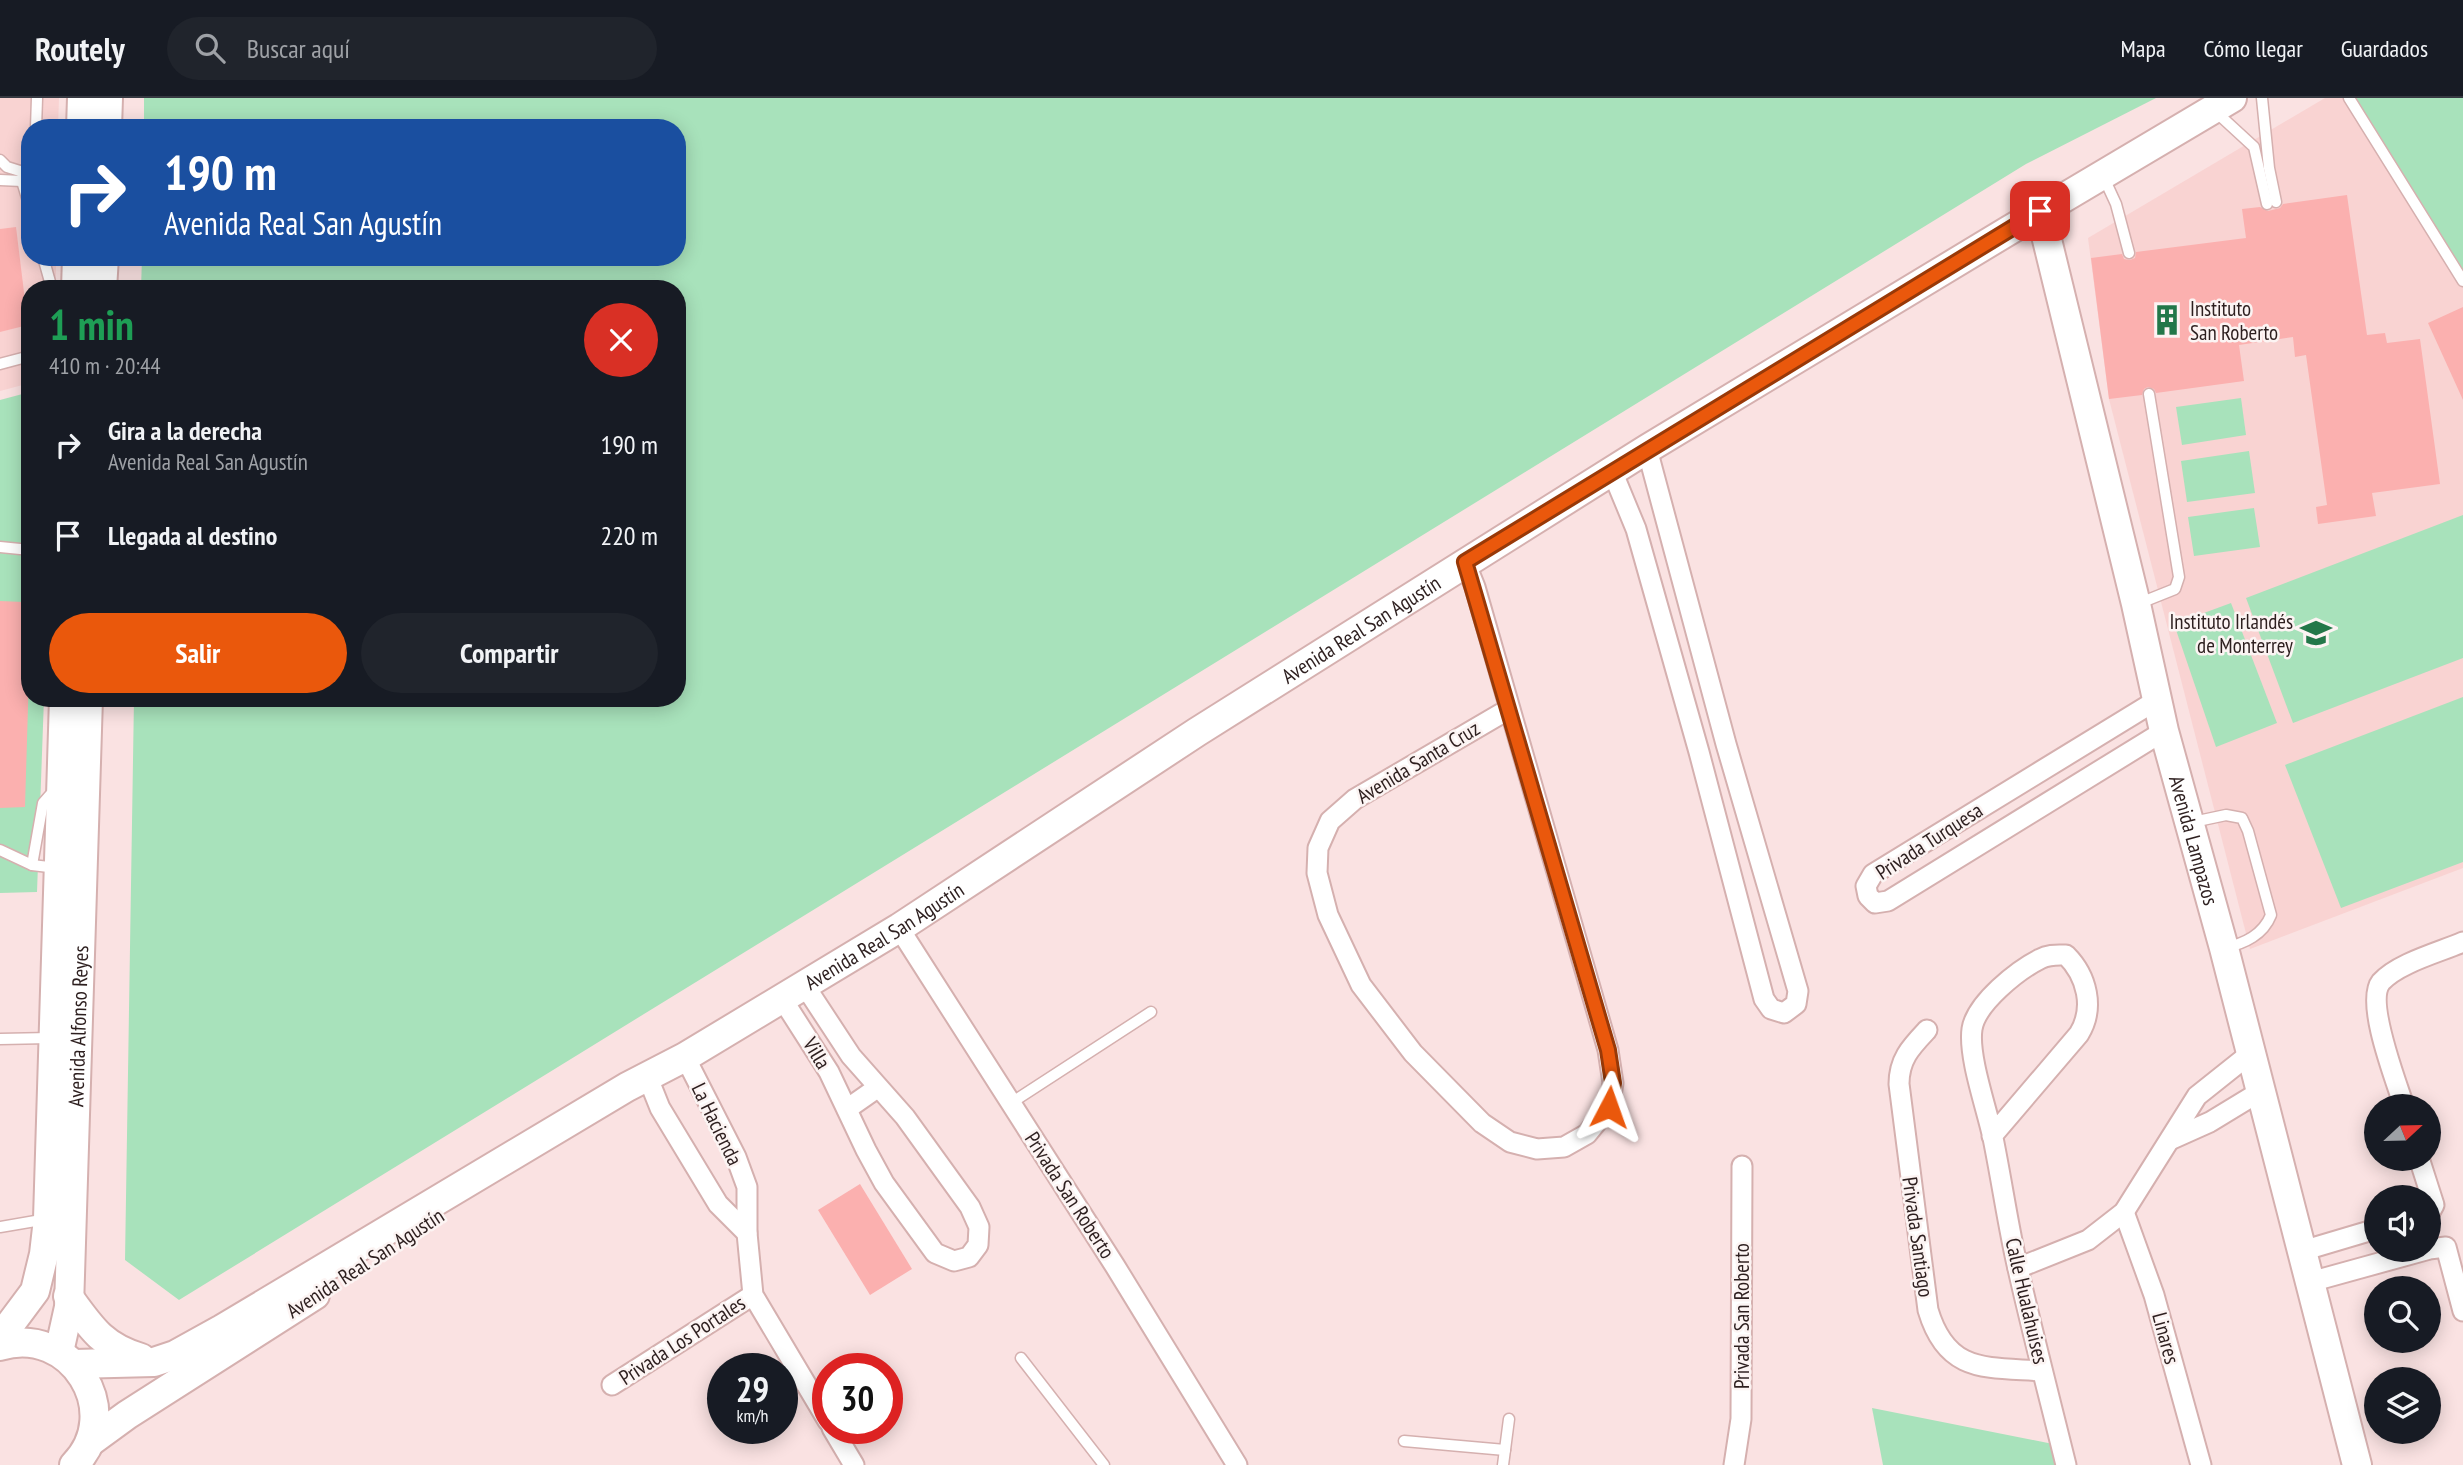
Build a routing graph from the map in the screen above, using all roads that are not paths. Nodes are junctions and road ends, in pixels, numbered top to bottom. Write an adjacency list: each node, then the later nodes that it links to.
1 (37, 98): 7 (lane)
2 (82, 98): 8 (main road)
3 (108, 98): 9 (main road)
4 (2262, 98): 6 (lane)
5 (2349, 98): 17 (lane)
6 (2223, 104): 11 (main road, Avenida Real San Agustín)
7 (36, 119)
8 (81, 119)
9 (107, 119)
10 (0, 160): 12 (lane)
11 (2103, 175): 15 (main road, Avenida Real San Agustín); 16 (lane)
12 (21, 176)
13 (21, 177): 14 (lane)
14 (0, 180)
15 (2040, 211): 21 (main road, Avenida Real San Agustín); 26 (main road, Avenida Lampazos)
16 (2129, 253)
17 (2463, 281)
18 (21, 358): 19 (lane)
19 (0, 364)
20 (2149, 394): 26 (lane)
21 (1647, 449): 22 (main road, Avenida Real San Agustín); 32 (street)
22 (1612, 471): 25 (main road, Avenida Real San Agustín); 33 (street)
23 (0, 547): 24 (lane)
24 (21, 549)
25 (1465, 562): 30 (street, Avenida Santa Cruz); 40 (main road, Avenida Real San Agustín)
26 (2136, 604): 27 (main road, Avenida Lampazos)
27 (2157, 700): 31 (main road, Avenida Lampazos); 35 (street, Privada Turquesa)
28 (65, 707): 34 (main road, Avenida Alfonso Reyes)
29 (86, 707): 34 (main road, Avenida Alfonso Reyes)
30 (1509, 709): 30 (street, Avenida Santa Cruz)
31 (2164, 731): 36 (main road, Avenida Lampazos); 37 (street, Privada Turquesa)
32 (1726, 744): 33 (street); 33 (street)
33 (1699, 752)
34 (72, 793): 39 (main road, Avenida Alfonso Reyes); 72 (main road, Avenida Alfonso Reyes)
35 (1994, 800): 37 (street); 37 (street, Privada Turquesa)
36 (2190, 822): 42 (main road, Avenida Lampazos); 42 (lane)
37 (2009, 826)
38 (0, 850): 39 (lane)
39 (44, 866): 47 (main road, Avenida Alfonso Reyes)
40 (899, 928): 43 (main road, Avenida Real San Agustín); 56 (street, Privada San Roberto)
41 (2463, 942): 55 (street)
42 (2224, 948): 50 (main road, Avenida Lampazos)
43 (794, 993): 45 (street, Villa); 49 (street, Villa); 51 (main road, Avenida Real San Agustín)
44 (1151, 1012): 56 (lane)
45 (831, 1028): 49 (street); 53 (street, Villa)
46 (1927, 1030): 79 (street, Privada Santiago)
47 (54, 1038): 48 (lane); 62 (main road, Avenida Alfonso Reyes)
48 (0, 1039)
49 (811, 1041): 57 (street, Villa)
50 (2251, 1053): 54 (main road, Avenida Lampazos); 59 (street)
51 (685, 1058): 52 (main road, Avenida Real San Agustín); 64 (street, La Hacienda)
52 (643, 1080): 64 (street, La Hacienda); 78 (main road, Avenida Real San Agustín); 84 (main road, Avenida Real San Agustín)
53 (877, 1088): 57 (street); 57 (street, Villa)
54 (2261, 1091): 59 (street); 67 (main road, Avenida Lampazos)
55 (2400, 1094)
56 (1011, 1103): 90 (street, Privada San Roberto)
57 (847, 1109)
58 (1992, 1136): 58 (street, Calle Hualahuises); 69 (street, Calle Hualahuises)
59 (2172, 1139): 61 (street)
60 (1742, 1166): 92 (street, Privada San Roberto)
61 (2124, 1212): 69 (street); 94 (street, Linares)
62 (47, 1219): 63 (lane); 74 (main road, Avenida Alfonso Reyes)
63 (0, 1227)
64 (747, 1233): 71 (street, La Hacienda)
65 (2364, 1233): 67 (street)
66 (2441, 1248): 73 (street)
67 (2302, 1251): 70 (main road, Avenida Lampazos)
68 (2382, 1262): 70 (street)
69 (2018, 1268): 79 (street, Calle Hualahuises)
70 (2310, 1282): 95 (main road, Avenida Lampazos)
71 (753, 1295): 80 (street, Privada Los Portales); 81 (street, La Hacienda)
72 (68, 1296): 76 (main road, Avenida Alfonso Reyes); 78 (main road)
73 (2463, 1311)
74 (10, 1321)
75 (0, 1346): 76 (main road, Avenida Real San Agustín)
76 (67, 1358): 78 (main road, Avenida Real San Agustín); 84 (main road)
77 (1021, 1358): 89 (lane)
78 (154, 1362)
79 (2042, 1371): 93 (street, Calle Hualahuises)
80 (612, 1385)
81 (812, 1394)
82 (1509, 1419): 86 (lane)
83 (1404, 1441): 86 (lane)
84 (90, 1442): 88 (main road)
85 (840, 1444): 87 (street)
86 (1505, 1450): 91 (lane)
87 (851, 1464)
88 (74, 1465)
89 (1104, 1465)
90 (1237, 1465)
91 (1503, 1465)
92 (1734, 1465)
93 (2066, 1465)
94 (2202, 1465)
95 (2357, 1465)

